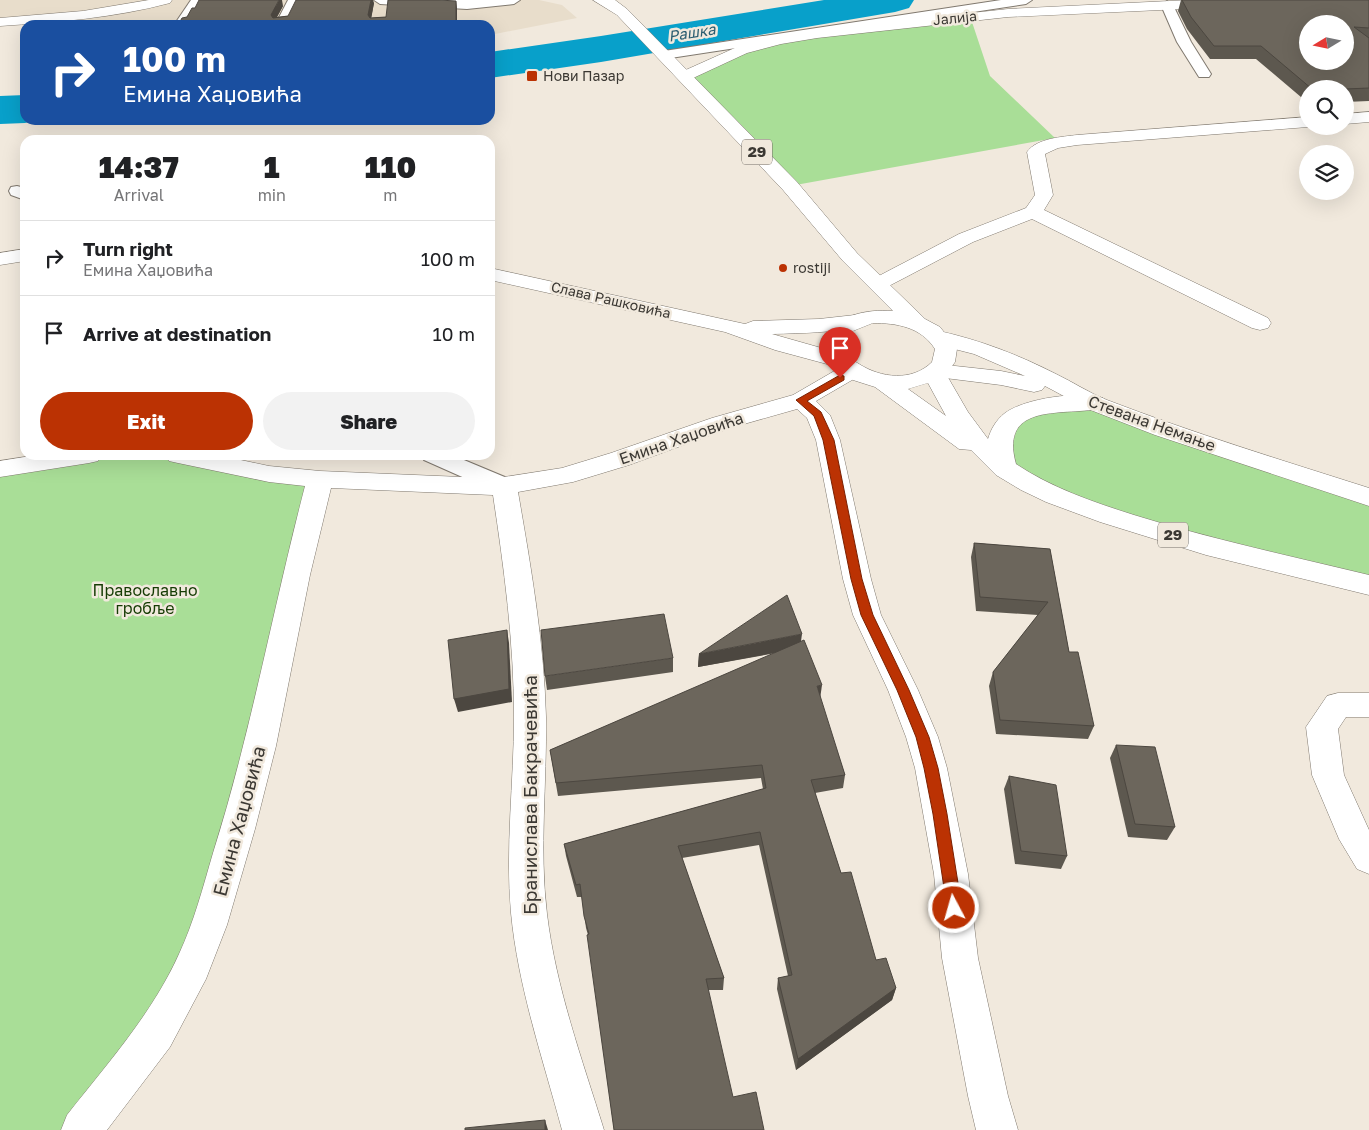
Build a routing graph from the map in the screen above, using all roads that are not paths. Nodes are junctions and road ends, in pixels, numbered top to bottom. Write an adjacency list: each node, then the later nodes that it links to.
1 (165, 0): 12 (street)
2 (197, 0): 13 (lane)
3 (294, 0): 14 (lane)
4 (382, 0): 5 (lane); 10 (lane)
5 (514, 0)
6 (1026, 0): 16 (lane)
7 (1232, 0): 9 (street, Јалија)
8 (613, 4): 16 (street, 29)
9 (1167, 5): 17 (lane); 18 (street, Јалија)
10 (381, 17)
11 (20, 20): 15 (street)
12 (26, 20)
13 (184, 20)
14 (284, 20)
15 (0, 22)
16 (662, 52): 18 (street, 29)
17 (1204, 74)
18 (684, 76): 24 (street, 29)
19 (1369, 117): 20 (street)
20 (1354, 118)
21 (1299, 123): 22 (street)
22 (1033, 212): 27 (street); 30 (street)
23 (20, 256): 25 (street)
24 (850, 257): 27 (street, 29); 28 (street)
25 (0, 259)
26 (495, 275): 31 (street, Слава Рашковића)
27 (878, 284): 29 (street, 29)
28 (859, 320): 29 (street, 29); 31 (street); 33 (street)
29 (917, 323): 32 (street, 29)
30 (1260, 323)
31 (731, 327): 33 (street)
32 (939, 338): 34 (street); 36 (street, Стевана Немање)
33 (845, 366): 35 (street); 37 (street, Емина Хаџовића)
34 (936, 372): 35 (street); 36 (street); 41 (street, 29)
35 (883, 382): 41 (street)
36 (1087, 399): 41 (street); 45 (street, Стевана Немање)
37 (801, 400): 44 (street, Емина Хаџовића); 51 (street)
38 (58, 460): 42 (street)
39 (202, 460): 43 (street, Емина Хаџовића)
40 (444, 460): 44 (lane)
41 (997, 462): 46 (street, 29)
42 (0, 469)
43 (320, 479): 44 (street, Емина Хаџовића); 49 (street, Емина Хаџовића)
44 (504, 486): 50 (street, Бранислава Бакрачевића)
45 (1369, 497)
46 (1369, 585)
47 (1369, 704): 48 (street)
48 (1369, 858)
49 (82, 1130)
50 (583, 1130)
51 (997, 1130)

